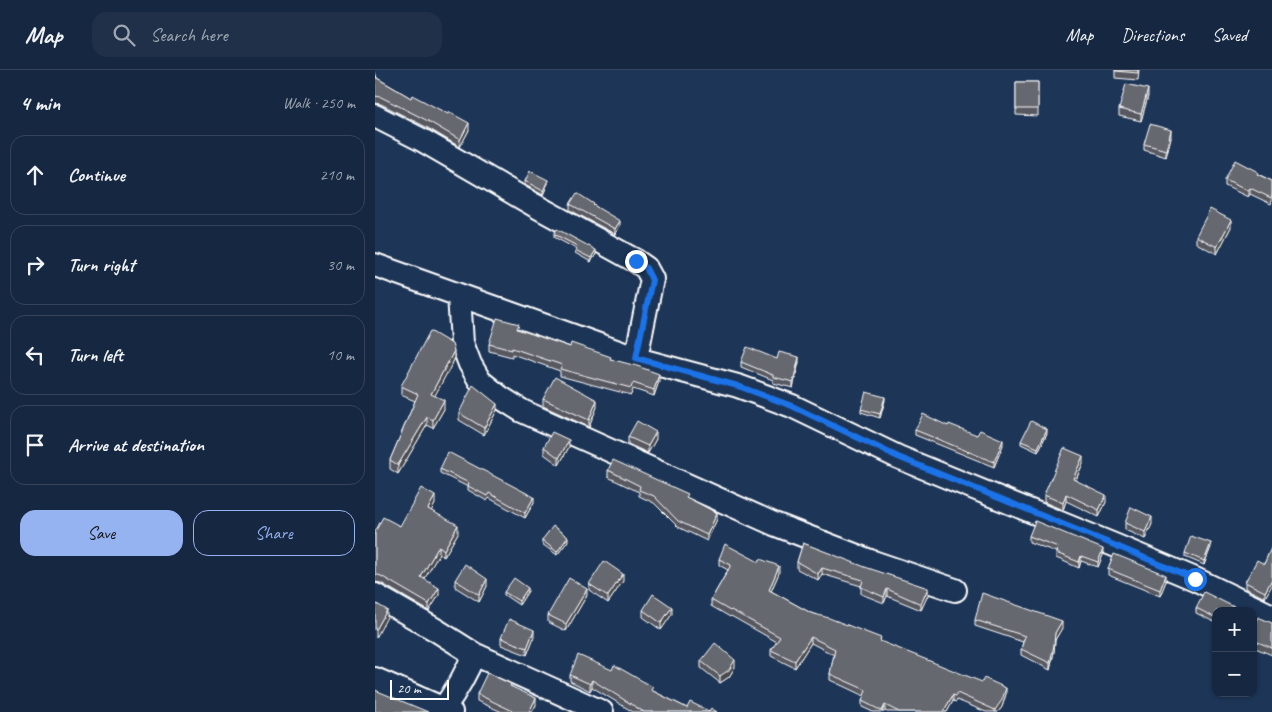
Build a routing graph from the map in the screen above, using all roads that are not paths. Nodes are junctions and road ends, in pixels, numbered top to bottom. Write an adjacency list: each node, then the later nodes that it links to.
1 (375, 116): 4 (street)
2 (375, 265): 3 (street)
3 (459, 295): 4 (street); 5 (street)
4 (636, 358): 7 (street)
5 (955, 590)
6 (375, 595): 8 (street)
7 (1272, 616)
8 (474, 654): 10 (street); 11 (street)
9 (375, 679): 10 (street)
10 (447, 710)
11 (602, 712)

